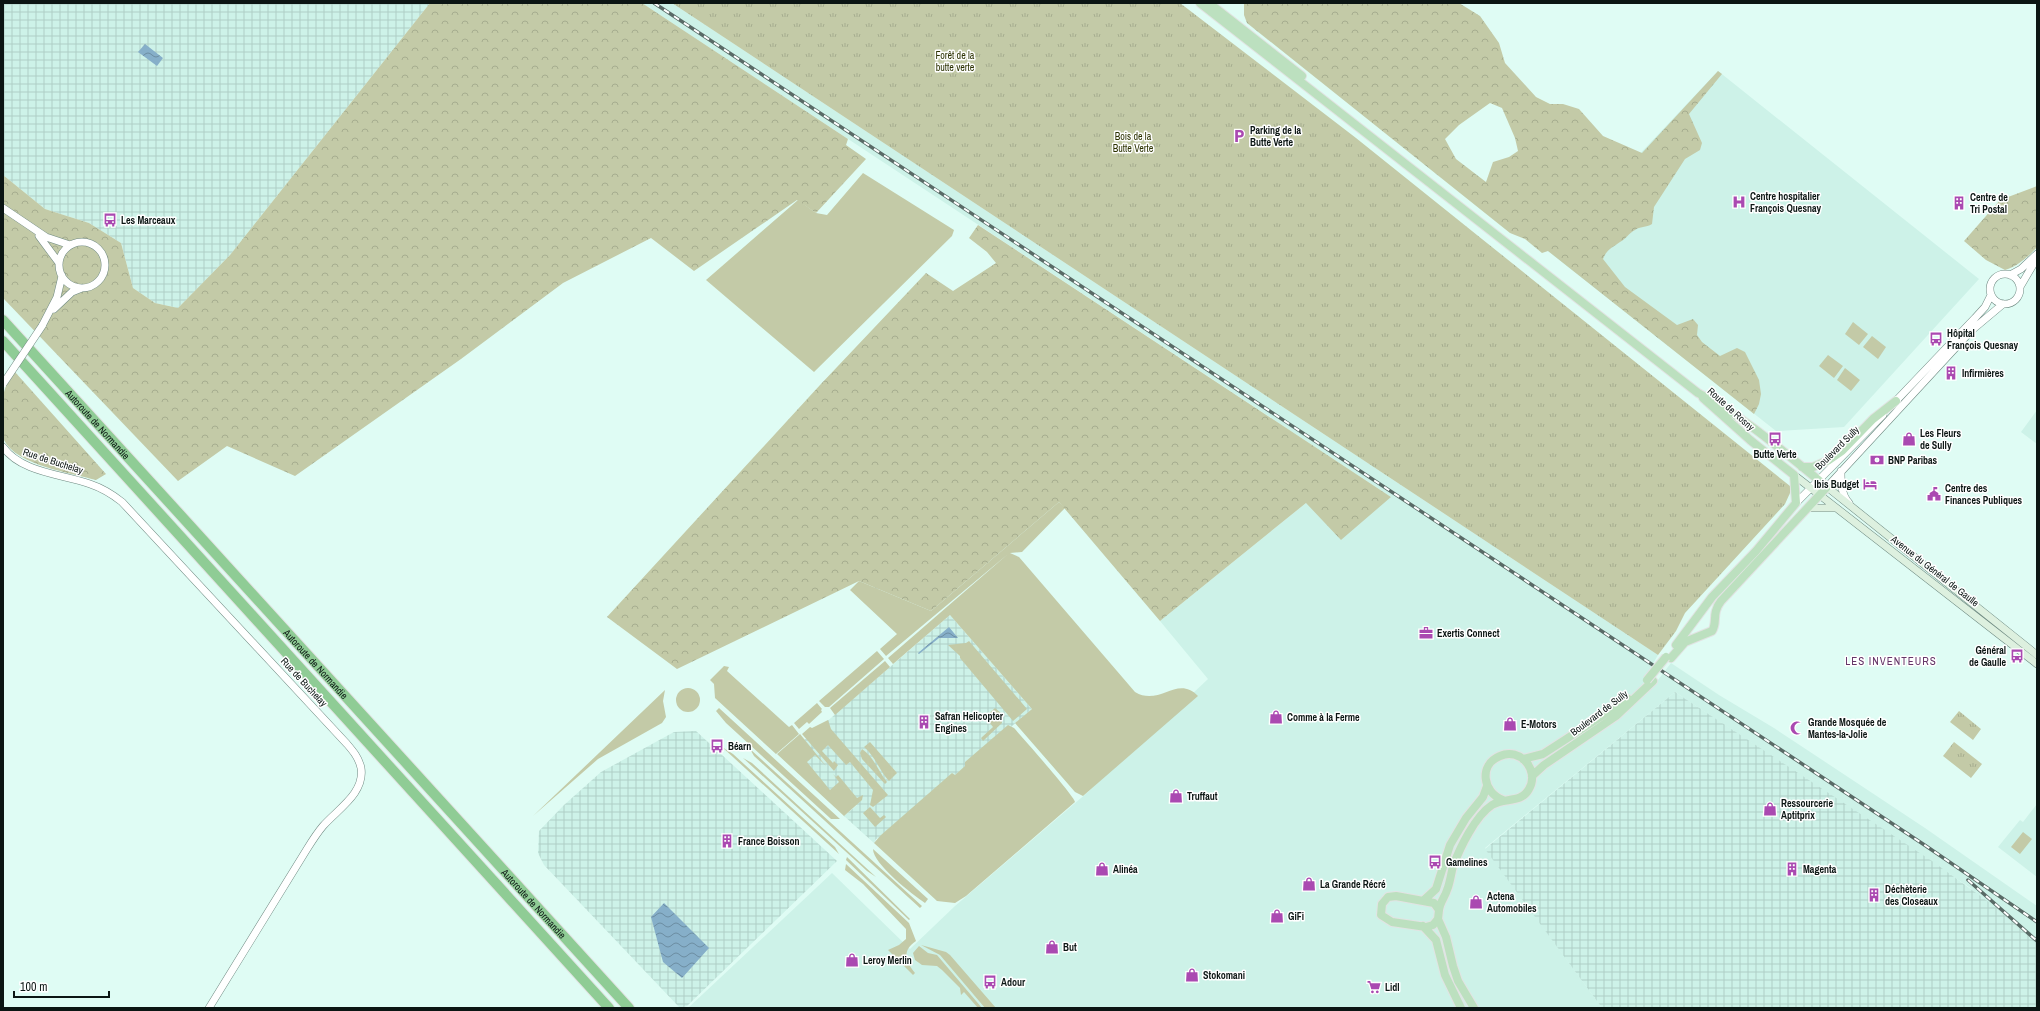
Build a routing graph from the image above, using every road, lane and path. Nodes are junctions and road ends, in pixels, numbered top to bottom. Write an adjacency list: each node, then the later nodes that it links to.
1 (1200, 3): 3 (main road)
2 (1209, 3): 3 (main road)
3 (1365, 130): 19 (main road)
4 (3, 208): 5 (street)
5 (34, 231): 6 (street); 8 (street)
6 (70, 245): 8 (street); 12 (street)
7 (2037, 256): 9 (street); 11 (street)
8 (59, 263): 10 (street)
9 (2010, 275): 11 (street); 13 (street)
10 (62, 276): 12 (street); 15 (street)
11 (2020, 287): 14 (street)
12 (83, 288): 15 (street)
13 (1991, 295): 14 (street); 20 (street, Boulevard Sully)
14 (2004, 304): 23 (street, Boulevard Sully)
15 (50, 313): 18 (street, bridge)
16 (3, 320): 50 (highway, Autoroute de Normandie)
17 (3, 341): 49 (highway, Autoroute de Normandie)
18 (3, 384)
19 (1698, 393): 22 (main road, Route de Rosny); 24 (main road, Route de Rosny)
20 (1896, 401): 22 (main road); 25 (street, Boulevard Sully)
21 (3, 447): 48 (street, Rue de Buchelay)
22 (1802, 467): 25 (main road, Route de Rosny)
23 (1841, 471): 26 (street, Boulevard Sully); 30 (street)
24 (1794, 475): 27 (main road, Route de Rosny); 29 (main road)
25 (1818, 480): 26 (main road, Route de Rosny); 27 (street, Boulevard Sully)
26 (1827, 487): 28 (main road, Boulevard Sully); 30 (main road, Avenue du Général de Gaulle)
27 (1811, 488): 28 (main road, Route de Rosny); 29 (street, Boulevard Sully)
28 (1820, 495): 31 (main road, Boulevard Sully); 32 (main road, Avenue du Général de Gaulle)
29 (1796, 503): 33 (main road, Boulevard Sully)
30 (1851, 506): 36 (main road, Avenue du Général de Gaulle)
31 (1809, 508): 32 (main road); 34 (main road, Boulevard Sully)
32 (1837, 508): 38 (main road, Avenue du Général de Gaulle)
33 (1695, 619): 34 (main road); 35 (main road); 37 (main road, Boulevard Sully)
34 (1714, 620): 35 (main road)
35 (1702, 635): 37 (main road)
36 (2037, 655)
37 (1668, 658): 39 (main road, Boulevard de Sully)
38 (2037, 664)
39 (1650, 680): 40 (main road, Boulevard de Sully); 41 (main road, Boulevard de Sully)
40 (1523, 759): 41 (main road); 42 (main road, Boulevard de Sully)
41 (1532, 776): 43 (main road, Boulevard de Sully)
42 (1487, 786): 43 (main road); 44 (main road, Boulevard de Sully)
43 (1503, 800): 45 (main road, Boulevard de Sully)
44 (1424, 900): 45 (main road); 47 (main road)
45 (1439, 910): 46 (main road, Boulevard de Sully)
46 (1438, 919): 47 (main road); 52 (main road)
47 (1424, 926): 51 (main road)
48 (209, 1008)
49 (609, 1008)
50 (630, 1008)
51 (1461, 1008)
52 (1474, 1008)

